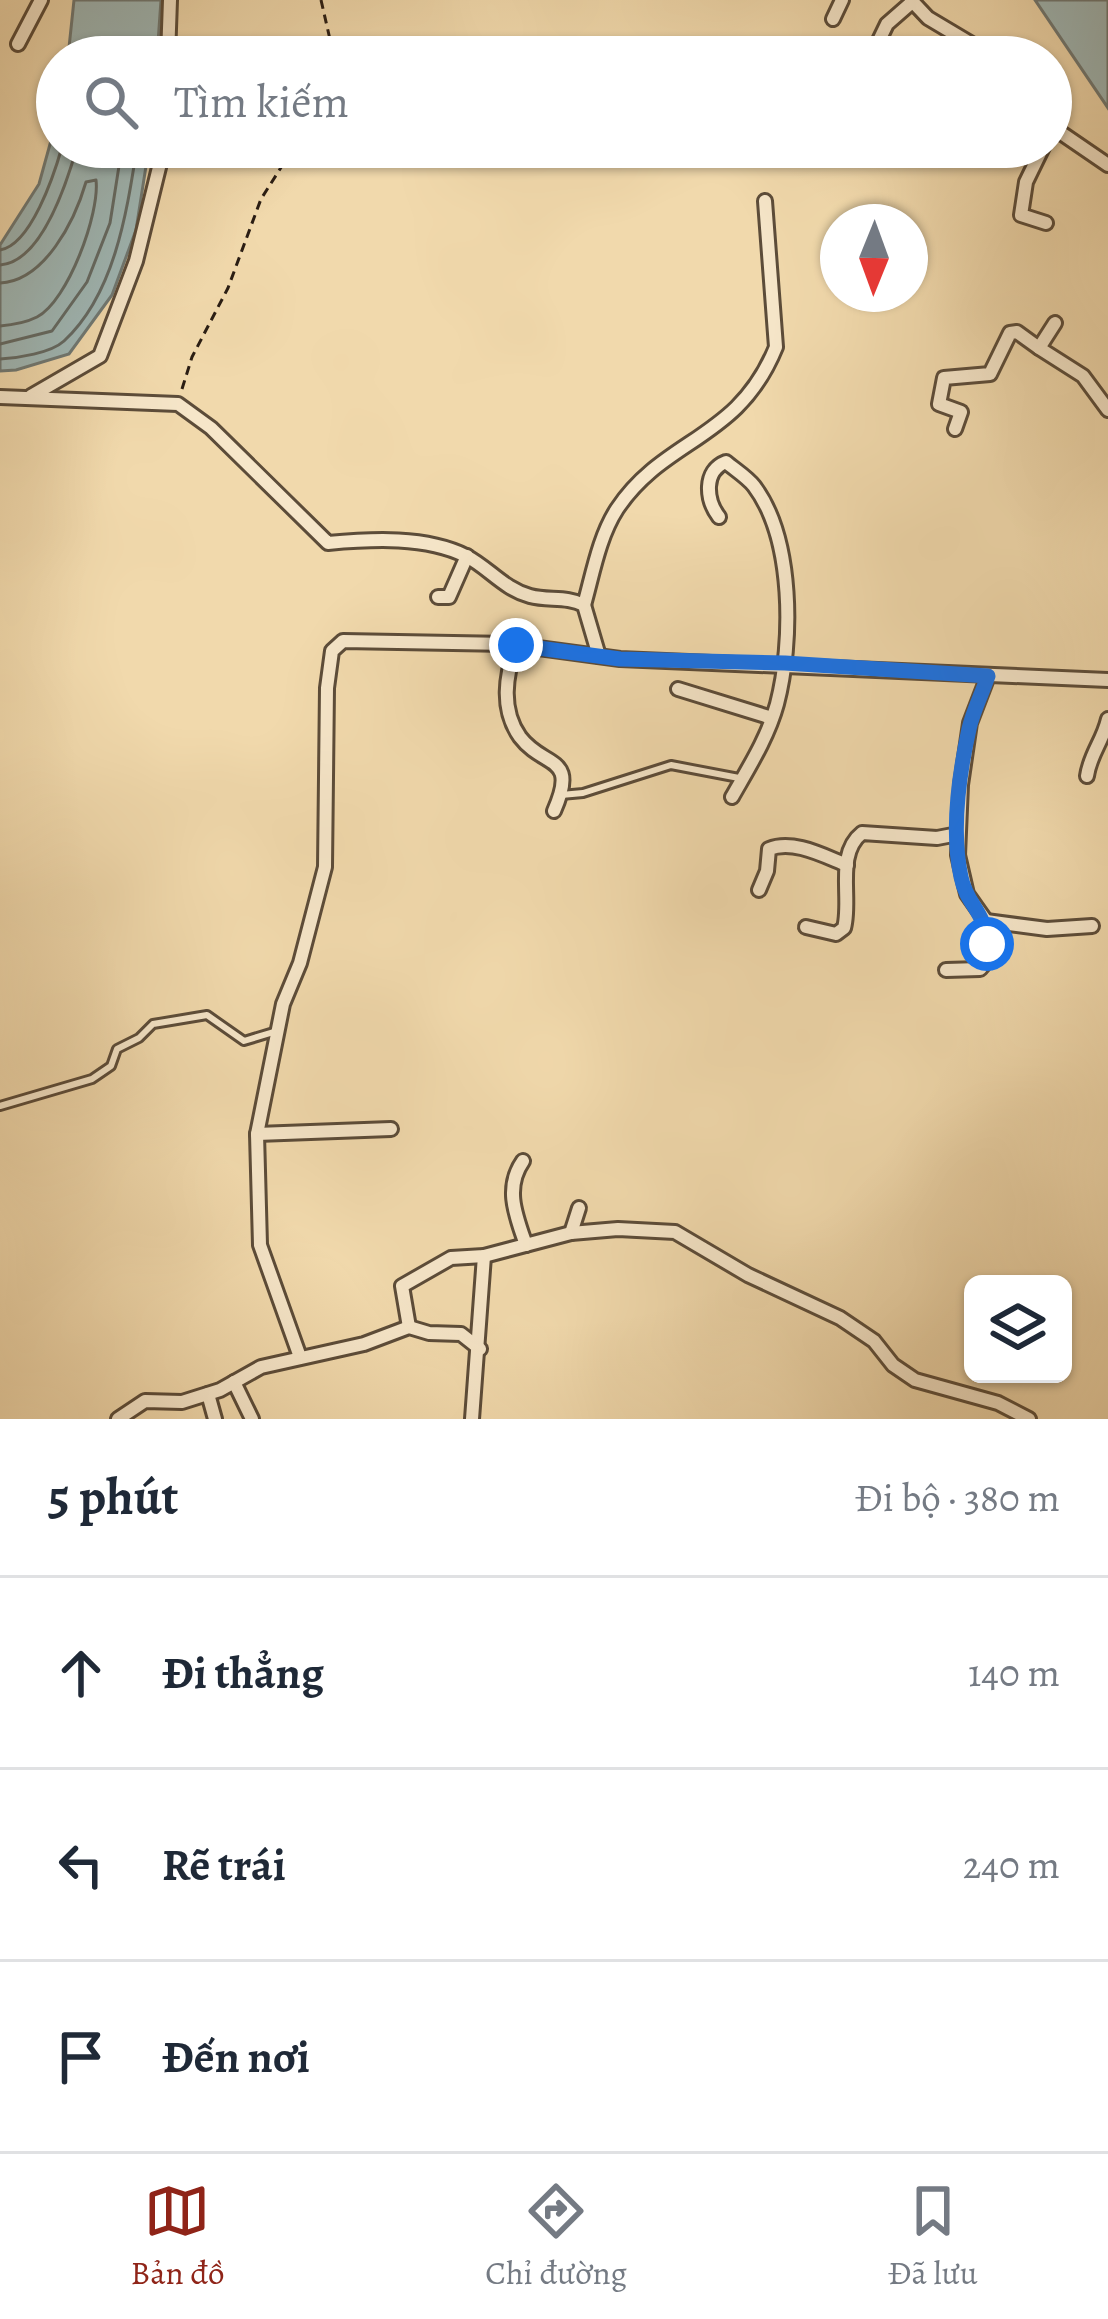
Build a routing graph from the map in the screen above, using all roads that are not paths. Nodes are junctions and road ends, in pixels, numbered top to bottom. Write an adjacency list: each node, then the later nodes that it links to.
1 (41, 0): 9 (street)
2 (170, 0): 6 (street)
3 (842, 0): 5 (street)
4 (911, 1): 7 (street); 8 (street)
5 (833, 19)
6 (169, 36)
7 (881, 36)
8 (958, 36)
9 (18, 44)
10 (1072, 142): 11 (street)
11 (1108, 165)
12 (159, 168): 18 (street)
13 (1034, 168): 15 (street)
14 (765, 201): 25 (street)
15 (1046, 224)
16 (1055, 322): 17 (street)
17 (1039, 347): 20 (street); 21 (street)
18 (29, 396): 19 (street); 23 (street)
19 (0, 397)
20 (1108, 410)
21 (955, 429)
22 (719, 517): 28 (street)
23 (466, 556): 24 (street); 25 (street)
24 (438, 597)
25 (584, 605): 27 (street)
26 (516, 645): 27 (street); 36 (street); 46 (street)
27 (599, 656): 28 (street)
28 (785, 663): 29 (street); 32 (street)
29 (988, 676): 30 (street); 39 (street)
30 (1108, 680)
31 (678, 689): 32 (street)
32 (772, 718): 35 (street)
33 (1108, 719): 34 (street)
34 (1087, 776)
35 (742, 779): 36 (lane); 37 (street)
36 (561, 796): 38 (street)
37 (733, 796)
38 (554, 811)
39 (958, 834): 40 (street); 42 (street)
40 (847, 865): 41 (street); 44 (street)
41 (759, 890)
42 (986, 921): 43 (street); 45 (street)
43 (1092, 926)
44 (806, 928)
45 (946, 970)
46 (280, 1030): 47 (lane); 49 (street)
47 (0, 1106)
48 (391, 1129): 49 (street)
49 (257, 1134): 57 (street)
50 (523, 1161): 53 (street)
51 (579, 1208): 52 (street)
52 (571, 1233): 53 (street); 64 (street)
53 (526, 1245): 54 (street)
54 (484, 1256): 55 (street); 56 (street)
55 (409, 1327): 56 (street); 57 (street)
56 (480, 1349): 63 (street)
57 (300, 1357): 58 (street)
58 (234, 1382): 59 (street); 62 (street)
59 (208, 1394): 60 (street); 61 (street)
60 (118, 1419)
61 (215, 1419)
62 (252, 1419)
63 (472, 1419)
64 (1029, 1419)

